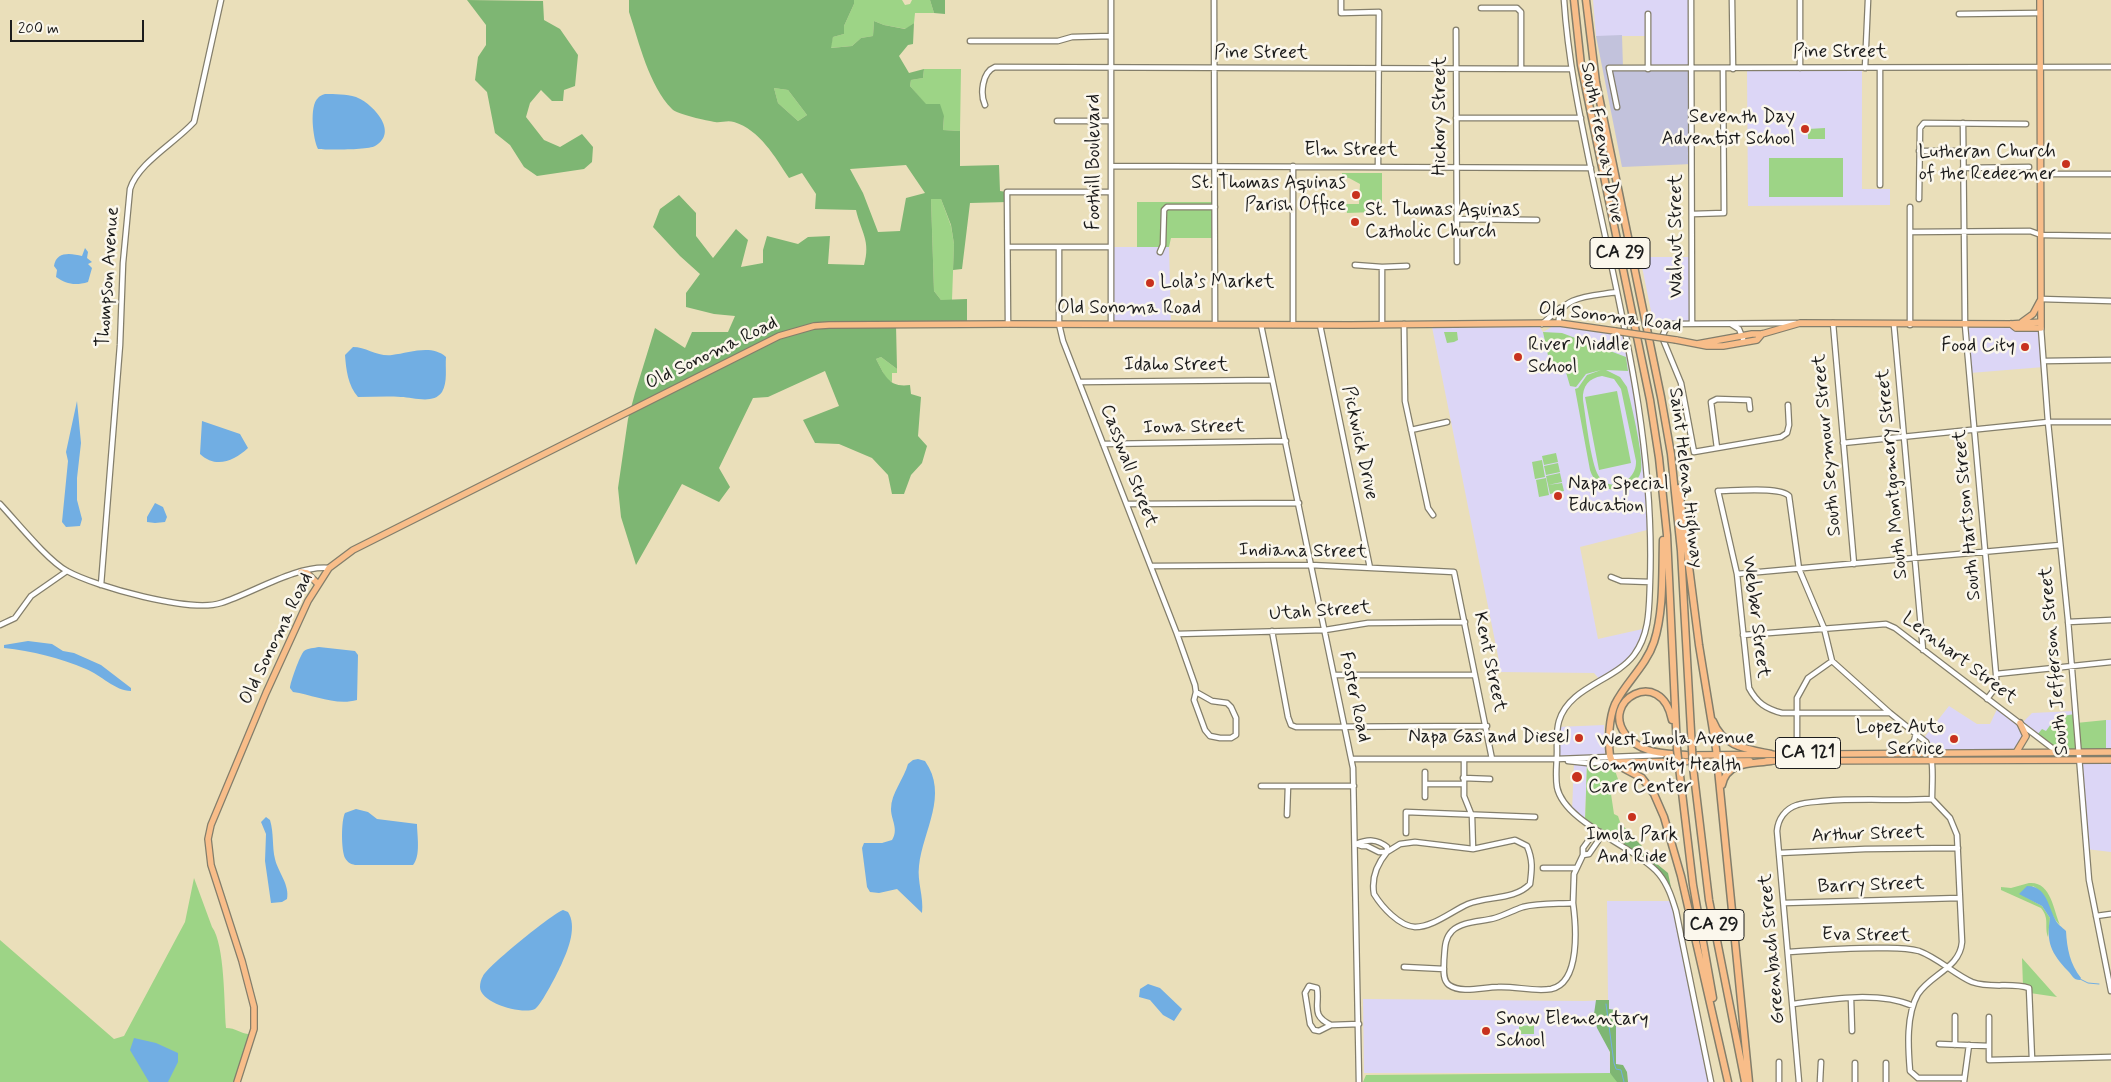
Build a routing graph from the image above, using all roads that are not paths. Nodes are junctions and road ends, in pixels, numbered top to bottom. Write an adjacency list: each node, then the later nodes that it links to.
1 (221, 0): 139 (street, Thompson Avenue)
2 (1111, 0): 18 (street, Foothill Boulevard)
3 (1214, 0): 22 (street)
4 (1341, 0): 27 (street)
5 (1564, 0): 30 (street, South Freeway Drive)
6 (1574, 0): 121 (highway, Saint Helena Highway / CA 29)
7 (1586, 0): 117 (highway, Saint Helena Highway / CA 29)
8 (1691, 0): 32 (street, Walnut Street)
9 (1732, 0): 34 (street)
10 (1800, 0): 23 (street)
11 (1868, 0): 24 (street)
12 (2040, 0): 14 (main road)
13 (1481, 8): 29 (street)
14 (2040, 13): 16 (street); 20 (main road)
15 (1648, 14): 31 (street)
16 (1958, 14)
17 (1456, 30): 28 (street, Hickory Street)
18 (1111, 36): 19 (street); 26 (street, Foothill Boulevard)
19 (970, 41)
20 (2040, 67): 21 (street, Pine Street); 25 (street, Pine Street); 53 (main road)
21 (2111, 67)
22 (1214, 68): 26 (street, Pine Street); 27 (street, Pine Street); 46 (street)
23 (1800, 68): 24 (street, Pine Street); 34 (street, Pine Street)
24 (1865, 68): 25 (street, Pine Street)
25 (1880, 68): 55 (street)
26 (1110, 69): 35 (street, Pine Street); 39 (street, Foothill Boulevard)
27 (1380, 69): 28 (street, Pine Street); 48 (street)
28 (1456, 69): 29 (street, Pine Street); 37 (street, Hickory Street)
29 (1521, 69): 30 (street, Pine Street)
30 (1570, 69): 38 (street, South Freeway Drive)
31 (1648, 69): 32 (street, Pine Street); 36 (street, Pine Street)
32 (1692, 69): 33 (street, Pine Street); 60 (street, Walnut Street)
33 (1723, 69): 34 (street, Pine Street); 60 (street)
34 (1733, 69)
35 (985, 105)
36 (1617, 107)
37 (1456, 118): 38 (street); 50 (street, Hickory Street)
38 (1581, 118): 51 (street, South Freeway Drive)
39 (1110, 121): 40 (street); 45 (street, Foothill Boulevard)
40 (1057, 122)
41 (1963, 123): 42 (street); 43 (street); 44 (street, South Hartson Street)
42 (2026, 124)
43 (1919, 151): 44 (street); 57 (street)
44 (1963, 151): 52 (street, South Hartson Street)
45 (1111, 166): 46 (street, Elm Street); 56 (street, Foothill Boulevard)
46 (1215, 166): 47 (street, Elm Street); 58 (street)
47 (1294, 166): 48 (street, Elm Street); 96 (street)
48 (1378, 166): 50 (street, Elm Street)
49 (2029, 166): 52 (street)
50 (1456, 167): 51 (street, Elm Street); 61 (street, Hickory Street)
51 (1591, 168): 75 (street, South Freeway Drive)
52 (1963, 168): 63 (street, South Hartson Street)
53 (2040, 174): 54 (street); 65 (main road)
54 (2111, 174)
55 (1880, 185)
56 (1111, 192): 67 (street); 69 (street, Foothill Boulevard)
57 (1919, 199)
58 (1215, 207): 70 (street); 88 (street)
59 (1910, 207): 64 (street)
60 (1693, 214): 80 (street, Walnut Street)
61 (1457, 220): 62 (street); 71 (street, Hickory Street)
62 (1537, 220)
63 (1964, 231): 64 (street); 65 (street); 94 (street, South Hartson Street)
64 (1910, 232): 98 (street)
65 (2041, 236): 66 (street); 76 (main road)
66 (2111, 236)
67 (1008, 247): 68 (street); 85 (street)
68 (1059, 247): 69 (street); 86 (street, Casswall Street)
69 (1110, 247): 87 (street, Foothill Boulevard)
70 (1160, 252)
71 (1457, 262)
72 (1355, 265): 74 (street)
73 (1407, 266): 74 (street)
74 (1382, 268): 90 (street)
75 (1616, 292): 78 (street); 137 (street, South Freeway Drive)
76 (2041, 300): 77 (street); 84 (main road); 99 (main road)
77 (2111, 301)
78 (1563, 306): 79 (street); 92 (street)
79 (1558, 323): 92 (main road, Old Sonoma Road); 100 (main road, Old Sonoma Road, bridge)
80 (1692, 323): 81 (street, Old Sonoma Road); 116 (street, Old Sonoma Road)
81 (1730, 323): 82 (street, Old Sonoma Road); 100 (street)
82 (1800, 323): 83 (main road, Old Sonoma Road); 100 (main road, Old Sonoma Road)
83 (1833, 323): 93 (main road, Old Sonoma Road); 114 (street, South Seymour Street)
84 (2020, 323): 95 (main road, Old Sonoma Road); 99 (main road, Old Sonoma Road)
85 (1008, 324): 86 (main road, Old Sonoma Road); 129 (main road, Old Sonoma Road)
86 (1058, 324): 87 (main road, Old Sonoma Road); 104 (street, Casswall Street)
87 (1111, 324): 88 (main road, Old Sonoma Road)
88 (1215, 324): 89 (main road, Old Sonoma Road)
89 (1261, 324): 96 (main road, Old Sonoma Road); 103 (street, Foster Road)
90 (1382, 324): 91 (main road, Old Sonoma Road); 97 (main road, Old Sonoma Road)
91 (1404, 324): 92 (main road, Old Sonoma Road); 111 (street)
92 (1542, 324)
93 (1894, 324): 98 (main road, Old Sonoma Road); 112 (street, South Montgomery Street)
94 (1964, 324): 95 (main road, Old Sonoma Road); 98 (main road, Old Sonoma Road); 110 (street, South Hartson Street)
95 (2011, 324): 99 (main road, Old Sonoma Road)
96 (1293, 325): 97 (main road, Old Sonoma Road)
97 (1320, 325): 130 (street, Pickwick Drive)
98 (1910, 325)
99 (2041, 325): 102 (street, South Jefferson Street)
100 (1743, 339)
101 (2111, 360): 102 (street)
102 (2044, 361): 108 (street, South Jefferson Street)
103 (1272, 380): 104 (street, Idaho Street); 113 (street, Foster Road)
104 (1080, 382): 115 (street, Casswall Street)
105 (1788, 405): 116 (street)
106 (1750, 409): 116 (street)
107 (1447, 422): 111 (street)
108 (2048, 422): 109 (street); 110 (street); 123 (street, South Jefferson Street)
109 (2111, 422)
110 (1975, 429): 112 (street); 124 (street, South Hartson Street)
111 (1411, 430): 122 (street)
112 (1904, 436): 114 (street); 125 (street, South Montgomery Street)
113 (1286, 442): 115 (street, Iowa Street); 118 (street, Foster Road)
114 (1843, 443): 126 (street, South Seymour Street)
115 (1103, 444): 120 (street, Casswall Street)
116 (1717, 448)
117 (1671, 454): 158 (highway); 241 (highway, Saint Helena Highway / CA 29, bridge)
118 (1298, 503): 120 (street); 127 (street, Foster Road)
119 (0, 504): 132 (street)
120 (1127, 504): 128 (street, Casswall Street)
121 (1664, 506): 165 (highway, Saint Helena Highway / CA 29); 179 (highway)
122 (1433, 515)
123 (2060, 545): 124 (street); 142 (street, South Jefferson Street)
124 (1986, 552): 125 (street); 153 (street, South Hartson Street)
125 (1915, 558): 126 (street); 149 (street, South Montgomery Street)
126 (1854, 564): 131 (street)
127 (1311, 565): 128 (street, Indiana Street); 130 (street, Indiana Street); 145 (street, Foster Road)
128 (1151, 566): 147 (street, Casswall Street)
129 (329, 568): 133 (street); 138 (main road, Old Sonoma Road)
130 (1370, 568): 134 (street, Indiana Street)
131 (1798, 569): 135 (street); 135 (street, Webber Street); 144 (street)
132 (67, 571): 139 (street); 143 (street)
133 (301, 572): 138 (main road); 139 (street)
134 (1454, 572): 141 (street, Kent Street)
135 (1737, 574): 148 (street, Webber Street)
136 (1611, 577): 137 (street)
137 (1650, 582): 178 (street, South Freeway Drive)
138 (318, 584): 237 (main road, Old Sonoma Road)
139 (101, 585)
140 (2111, 620): 142 (street)
141 (1465, 622): 145 (street, Utah Street); 155 (street, Kent Street)
142 (2068, 622): 152 (street, South Jefferson Street)
143 (0, 625)
144 (1824, 628): 148 (street, Lernhart Street); 149 (street, Lernhart Street); 150 (street)
145 (1325, 630): 146 (street, Utah Street); 154 (street, Foster Road)
146 (1272, 632): 147 (street, Utah Street); 163 (street)
147 (1177, 634): 156 (street, Casswall Street)
148 (1743, 635): 159 (street, Webber Street)
149 (1923, 650): 157 (street, Lernhart Street)
150 (1832, 661): 159 (street); 160 (street)
151 (2111, 662): 152 (street)
152 (2070, 666): 153 (street); 170 (street, South Jefferson Street)
153 (1996, 674): 157 (street, South Hartson Street)
154 (1335, 675): 155 (street); 163 (street, Foster Road)
155 (1475, 675): 162 (street, Kent Street)
156 (1196, 692): 156 (street, Casswall Street)
157 (1987, 699): 161 (street, Lernhart Street)
158 (1709, 708): 174 (highway); 175 (highway)
159 (1796, 712): 160 (street, Webber Street); 172 (street)
160 (1890, 713): 164 (street)
161 (2020, 723): 166 (street, Lernhart Street); 169 (main road)
162 (1487, 726): 163 (street); 177 (street, Kent Street)
163 (1346, 727): 176 (street, Foster Road)
164 (1916, 733): 167 (street); 168 (street)
165 (1677, 749): 173 (highway, CA 121); 240 (highway, Saint Helena Highway / CA 29, bridge)
166 (2056, 751): 169 (main road, West Imola Avenue / CA 121); 170 (main road, West Imola Avenue / CA 121)
167 (1902, 752): 168 (main road, West Imola Avenue / CA 121); 172 (main road, West Imola Avenue / CA 121)
168 (1930, 752): 169 (main road, West Imola Avenue / CA 121); 181 (street)
169 (2017, 752)
170 (2078, 752): 171 (main road, West Imola Avenue / CA 121); 182 (street, South Jefferson Street)
171 (2111, 752)
172 (1797, 753): 174 (main road, West Imola Avenue / CA 121)
173 (1686, 755): 175 (main road, West Imola Avenue / CA 121); 179 (street, West Imola Avenue)
174 (1771, 757): 175 (main road, West Imola Avenue / CA 121); 181 (main road, West Imola Avenue / CA 121); 192 (highway, CA 121)
175 (1717, 758): 179 (main road, West Imola Avenue); 192 (highway)
176 (1352, 759): 180 (street, West Imola Avenue); 191 (street, Foster Road)
177 (1492, 759): 178 (street, West Imola Avenue); 180 (street, West Imola Avenue)
178 (1557, 759): 179 (street, West Imola Avenue); 198 (street, South Freeway Drive)
179 (1611, 759): 240 (highway)
180 (1464, 760): 185 (street)
181 (1932, 760): 182 (main road, West Imola Avenue / CA 121); 194 (street)
182 (2079, 760): 183 (main road, West Imola Avenue / CA 121); 212 (street, South Jefferson Street)
183 (2111, 760)
184 (1425, 772): 187 (street)
185 (1463, 778): 186 (street); 188 (street)
186 (1490, 779)
187 (1426, 784): 188 (street); 193 (street)
188 (1463, 784): 196 (street)
189 (1261, 786): 190 (street)
190 (1288, 786): 191 (street); 195 (street)
191 (1354, 786): 200 (street, Foster Road)
192 (1721, 794): 242 (highway, CA 121)
193 (1425, 797)
194 (1932, 799): 201 (street); 204 (street, Greenbach Street)
195 (1287, 815)
196 (1472, 816): 197 (street); 199 (street); 202 (street)
197 (1535, 817)
198 (1600, 832): 205 (street); 205 (street); 239 (street, South Freeway Drive)
199 (1406, 833)
200 (1356, 844): 203 (street); 203 (street); 223 (street, Foster Road)
201 (1958, 848): 204 (street, Arthur Street); 208 (street)
202 (1473, 849): 203 (street); 203 (street)
203 (1387, 852)
204 (1779, 853): 210 (street, Greenbach Street)
205 (1583, 855): 207 (street)
206 (1543, 868): 207 (street)
207 (1576, 868): 209 (street)
208 (1959, 898): 210 (street, Barry Street); 215 (street)
209 (1573, 903): 216 (street); 216 (street)
210 (1784, 904): 213 (street, Greenbach Street)
211 (2111, 914): 212 (street)
212 (2096, 916): 217 (street, South Jefferson Street)
213 (1789, 952): 215 (street, Eva Street); 219 (street, Greenbach Street)
214 (1404, 967): 216 (street)
215 (1948, 967): 220 (street); 231 (street, Eva Street)
216 (1444, 969)
217 (2111, 991)
218 (1851, 999): 219 (street); 220 (street); 225 (street)
219 (1793, 1004): 244 (street, Greenbach Street)
220 (1913, 1006): 236 (street)
221 (1955, 1016): 227 (street)
222 (1989, 1016): 229 (street)
223 (1359, 1024): 224 (street); 238 (street, Foster Road)
224 (1331, 1025): 224 (street)
225 (1852, 1031)
226 (1939, 1044): 227 (street)
227 (1955, 1045): 228 (street)
228 (1969, 1045): 229 (street); 236 (street)
229 (1989, 1046): 231 (street)
230 (2111, 1057): 231 (street)
231 (2032, 1059)
232 (1779, 1062): 243 (street)
233 (1821, 1062): 245 (street)
234 (1855, 1063): 246 (street)
235 (1886, 1063): 247 (street)
236 (1964, 1080)
237 (237, 1082)
238 (1359, 1082)
239 (1711, 1082)
240 (1729, 1082)
241 (1745, 1082)
242 (1749, 1082)
243 (1779, 1082)
244 (1799, 1082)
245 (1820, 1082)
246 (1854, 1082)
247 (1886, 1082)

